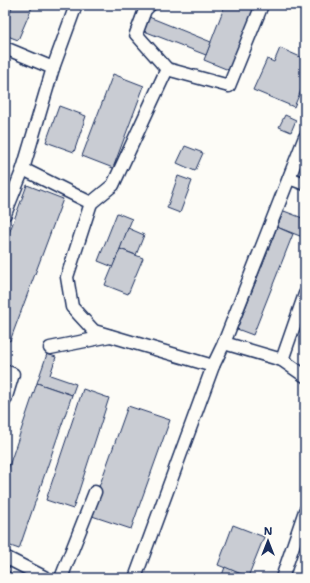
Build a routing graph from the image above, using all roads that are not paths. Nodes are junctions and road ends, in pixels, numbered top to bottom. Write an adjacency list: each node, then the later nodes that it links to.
1 (76, 5): 5 (lane)
2 (150, 5): 6 (lane)
3 (262, 5): 6 (lane)
4 (5, 48): 5 (lane)
5 (53, 68): 8 (lane)
6 (167, 69): 11 (lane)
7 (305, 137): 9 (lane)
8 (22, 169): 11 (lane); 12 (lane)
9 (289, 178): 10 (lane); 15 (lane)
10 (305, 184)
11 (91, 203): 14 (lane)
12 (5, 214)
13 (305, 294): 17 (lane)
14 (111, 336): 16 (lane); 18 (lane)
15 (224, 342): 17 (lane); 18 (lane)
16 (50, 348)
17 (282, 360): 20 (lane)
18 (213, 366): 27 (lane)
19 (5, 371): 21 (lane)
20 (305, 376)
21 (5, 400)
22 (95, 492): 26 (lane)
23 (305, 511): 28 (lane)
24 (5, 557): 25 (lane)
25 (46, 578)
26 (61, 578)
27 (135, 578)
28 (282, 578)

